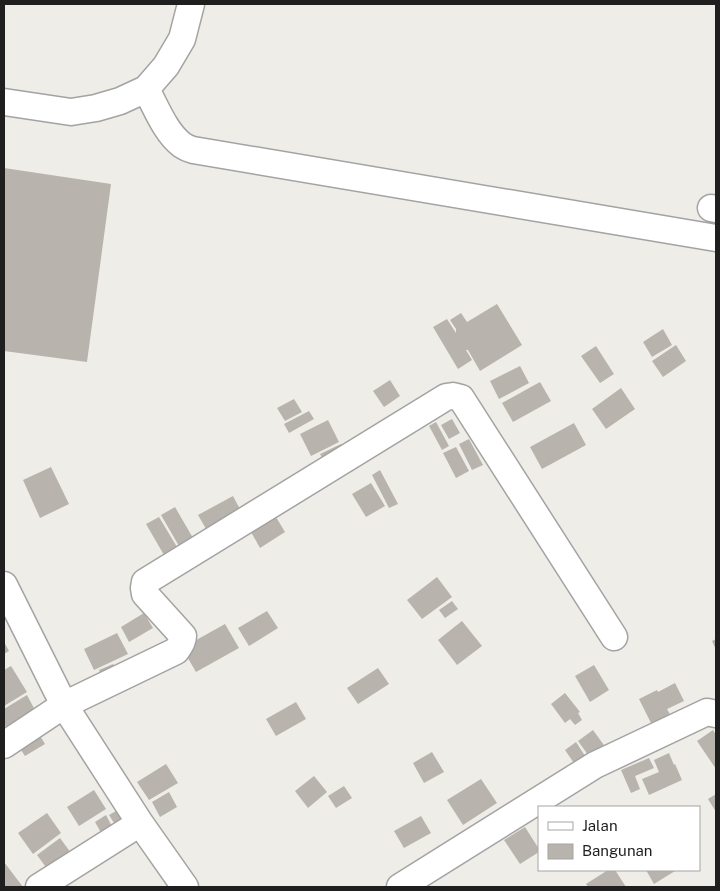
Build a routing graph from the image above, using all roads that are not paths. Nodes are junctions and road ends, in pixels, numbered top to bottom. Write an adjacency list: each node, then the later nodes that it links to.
1 (191, 4): 2 (street)
2 (146, 89): 3 (street); 4 (street)
3 (4, 102)
4 (716, 238)
5 (4, 585): 7 (street)
6 (614, 637): 7 (street)
7 (64, 705): 9 (street); 10 (street)
8 (716, 714): 13 (street)
9 (4, 745)
10 (140, 823): 11 (street); 12 (street)
11 (39, 887)
12 (185, 887)
13 (400, 887)

